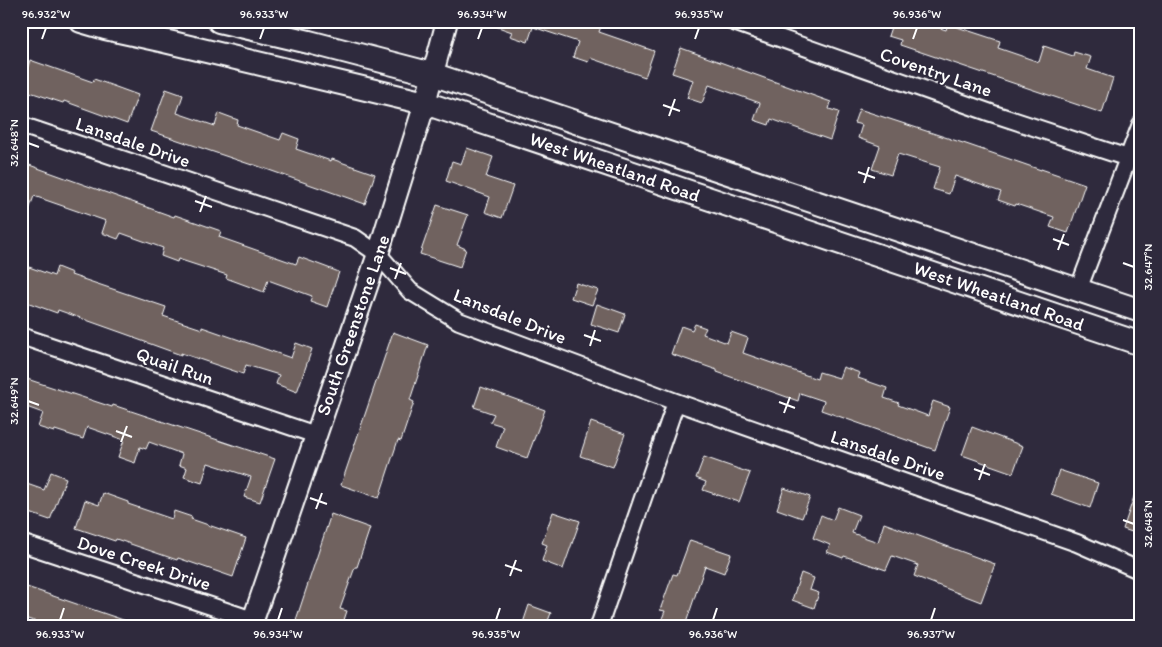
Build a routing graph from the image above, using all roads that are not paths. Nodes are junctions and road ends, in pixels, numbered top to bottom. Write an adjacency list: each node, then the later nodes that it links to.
1 (81, 21): 6 (main road, West Wheatland Road)
2 (219, 21): 5 (main road, West Wheatland Road)
3 (447, 21): 7 (street, South Greenstone Lane)
4 (731, 21): 11 (street, Coventry Lane)
5 (309, 42): 6 (main road); 7 (main road, West Wheatland Road)
6 (302, 74): 8 (main road, West Wheatland Road)
7 (432, 74): 8 (street, South Greenstone Lane); 13 (main road, West Wheatland Road)
8 (425, 103): 12 (street, South Greenstone Lane); 16 (main road, West Wheatland Road)
9 (21, 124): 12 (street, Lansdale Drive)
10 (1141, 124): 11 (street)
11 (1128, 158): 13 (street)
12 (378, 254): 17 (street, Lansdale Drive); 18 (street, South Greenstone Lane)
13 (1078, 290): 14 (main road, West Wheatland Road)
14 (1141, 311)
15 (21, 336): 18 (street, Quail Run)
16 (1141, 344)
17 (676, 402): 20 (street, Lansdale Drive); 22 (street)
18 (316, 435): 21 (street, South Greenstone Lane)
19 (21, 543): 21 (street, Dove Creek Drive)
20 (1141, 571)
21 (252, 623)
22 (599, 626)

